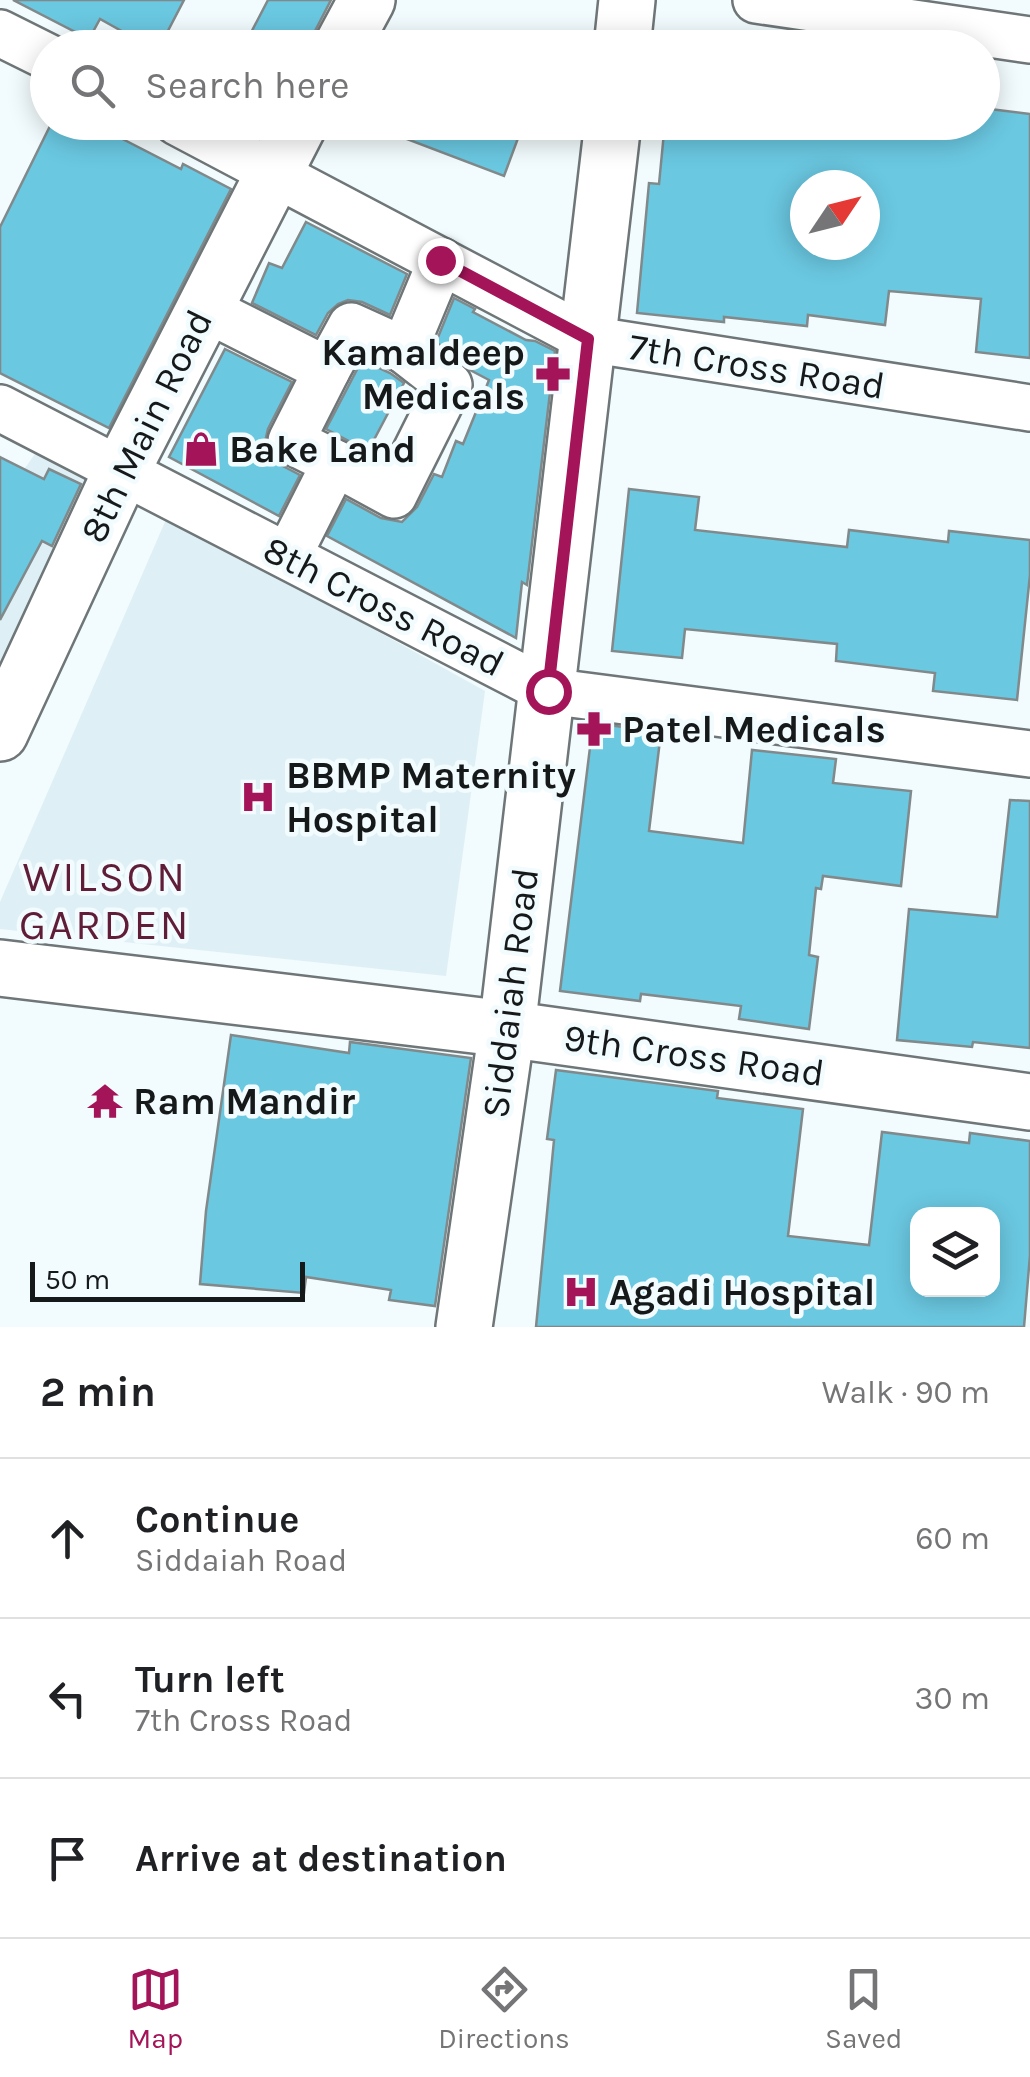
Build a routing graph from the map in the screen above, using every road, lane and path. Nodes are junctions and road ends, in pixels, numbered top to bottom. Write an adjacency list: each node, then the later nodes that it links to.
1 (367, 0): 4 (street)
2 (627, 0): 5 (street)
3 (756, 0): 6 (street)
4 (351, 30)
5 (624, 30)
6 (962, 30)
7 (0, 33): 10 (street)
8 (1000, 36): 9 (street)
9 (1030, 40)
10 (30, 48)
11 (212, 140): 14 (street, 7th Cross Road)
12 (291, 140): 14 (street, 8th Main Road)
13 (611, 140): 17 (street, Siddaiah Road)
14 (274, 172): 15 (street, 7th Cross Road); 16 (street, 8th Main Road)
15 (440, 260): 17 (street, 7th Cross Road); 18 (street)
16 (204, 308): 19 (street); 23 (street, 8th Main Road)
17 (588, 339): 21 (street, 7th Cross Road); 25 (street, Siddaiah Road)
18 (404, 350): 19 (street); 22 (street)
19 (327, 370): 22 (street)
20 (0, 408): 23 (street, 8th Cross Road)
21 (1030, 408)
22 (335, 464): 24 (street)
23 (122, 470): 24 (street, 8th Cross Road); 26 (street, 8th Main Road)
24 (288, 556): 25 (street, 8th Cross Road)
25 (548, 691): 27 (street, 8th Cross Road); 29 (street, Siddaiah Road)
26 (0, 733)
27 (1030, 754)
28 (0, 968): 29 (street, 9th Cross Road)
29 (507, 1029): 30 (street, 9th Cross Road); 31 (street, Siddaiah Road)
30 (1030, 1102)
31 (464, 1327)

